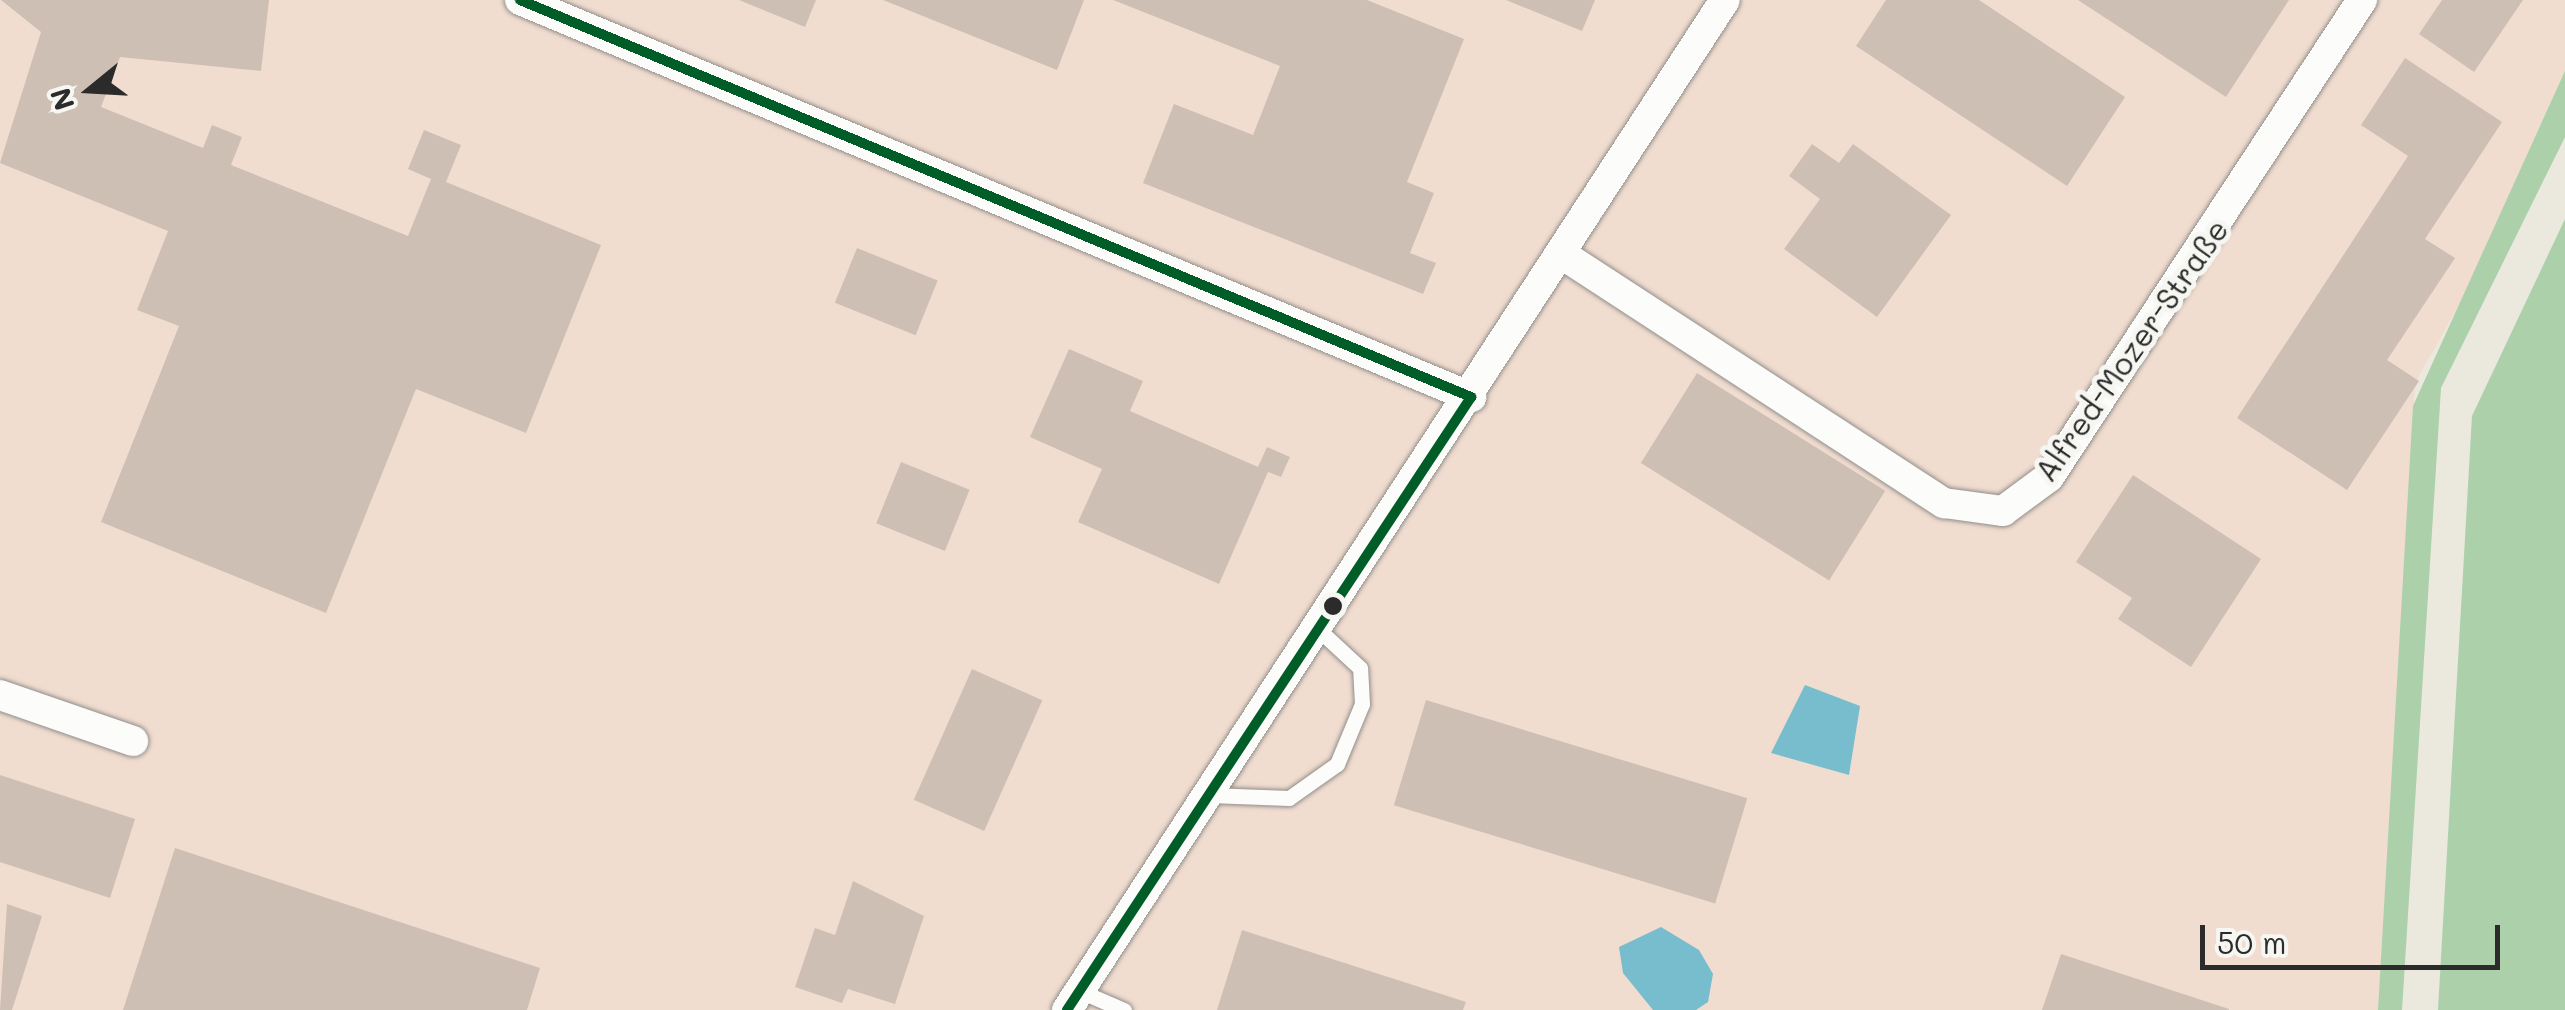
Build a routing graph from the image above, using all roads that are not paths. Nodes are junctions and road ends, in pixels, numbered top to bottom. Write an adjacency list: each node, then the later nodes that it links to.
1 (520, 0): 5 (street)
2 (1725, 0): 4 (street)
3 (2362, 0): 4 (street, Alfred-Mozer-Straße)
4 (1563, 255): 5 (street)
5 (1471, 397): 6 (street)
6 (1318, 629): 9 (street); 9 (lane)
7 (0, 695): 8 (street)
8 (132, 740)
9 (1209, 795): 10 (street)
10 (1073, 1000): 11 (lane)
11 (1124, 1010)

